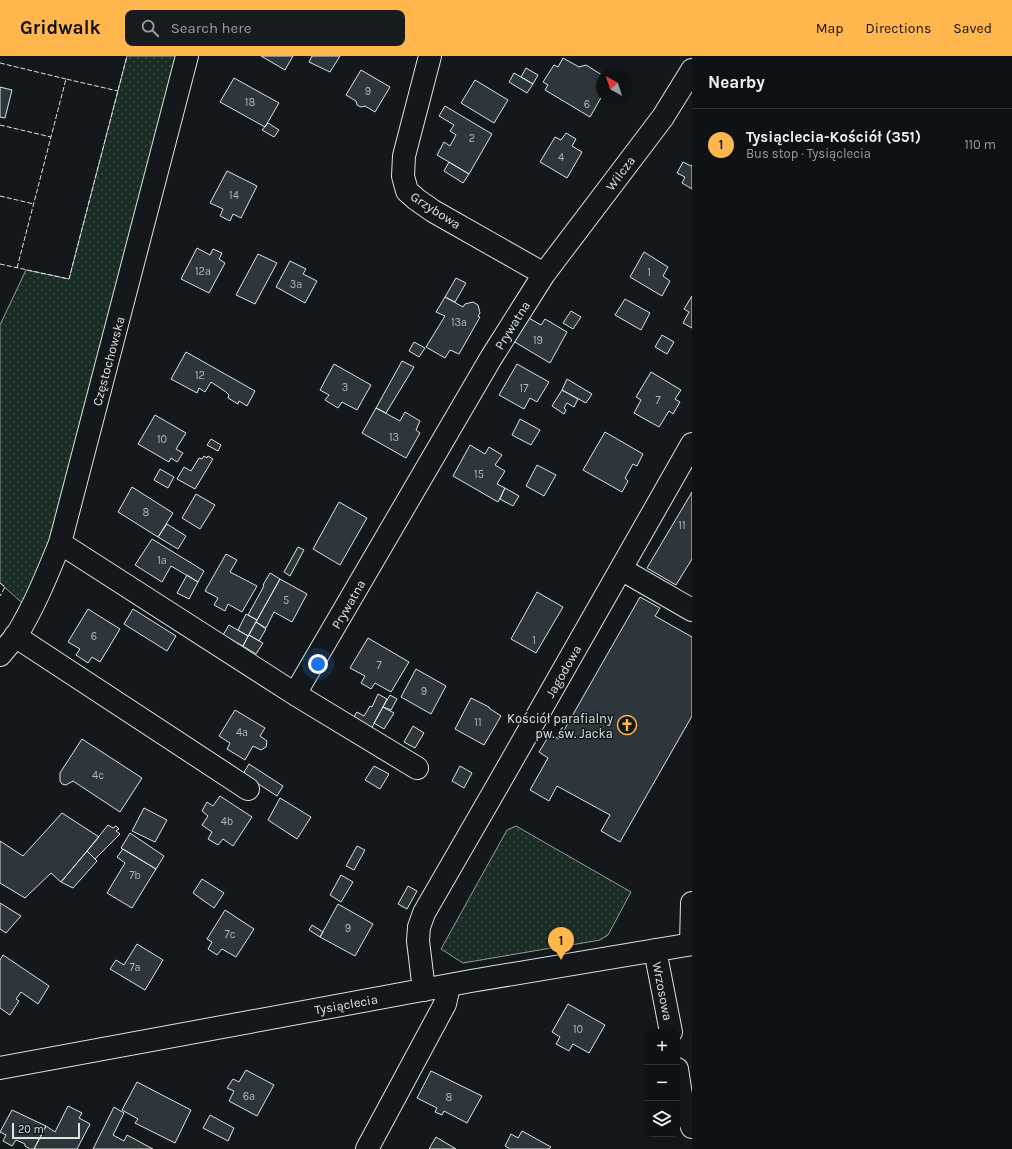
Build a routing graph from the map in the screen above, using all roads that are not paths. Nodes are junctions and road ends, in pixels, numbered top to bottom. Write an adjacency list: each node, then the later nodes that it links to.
1 (187, 56): 6 (street, Częstochowska)
2 (430, 56): 4 (street, Grzybowa)
3 (692, 70): 4 (street, Wilcza)
4 (544, 274): 11 (street, Prywatna)
5 (692, 444): 7 (street, Jagodowa)
6 (60, 543): 9 (street, Częstochowska); 11 (street)
7 (621, 569): 8 (street); 18 (street, Jagodowa)
8 (692, 610)
9 (15, 636): 10 (street, Częstochowska); 13 (street)
10 (0, 655)
11 (296, 694): 12 (street)
12 (417, 768)
13 (248, 789)
14 (692, 903): 15 (street)
15 (692, 944): 16 (street, Tysiąclecia)
16 (655, 950): 17 (street, Tysiąclecia); 19 (street, Wrzosowa)
17 (449, 986): 18 (street, Tysiąclecia); 23 (street)
18 (424, 990): 20 (street, Tysiąclecia)
19 (670, 1029)
20 (0, 1068)
21 (680, 1088): 22 (street)
22 (692, 1128)
23 (367, 1149)

